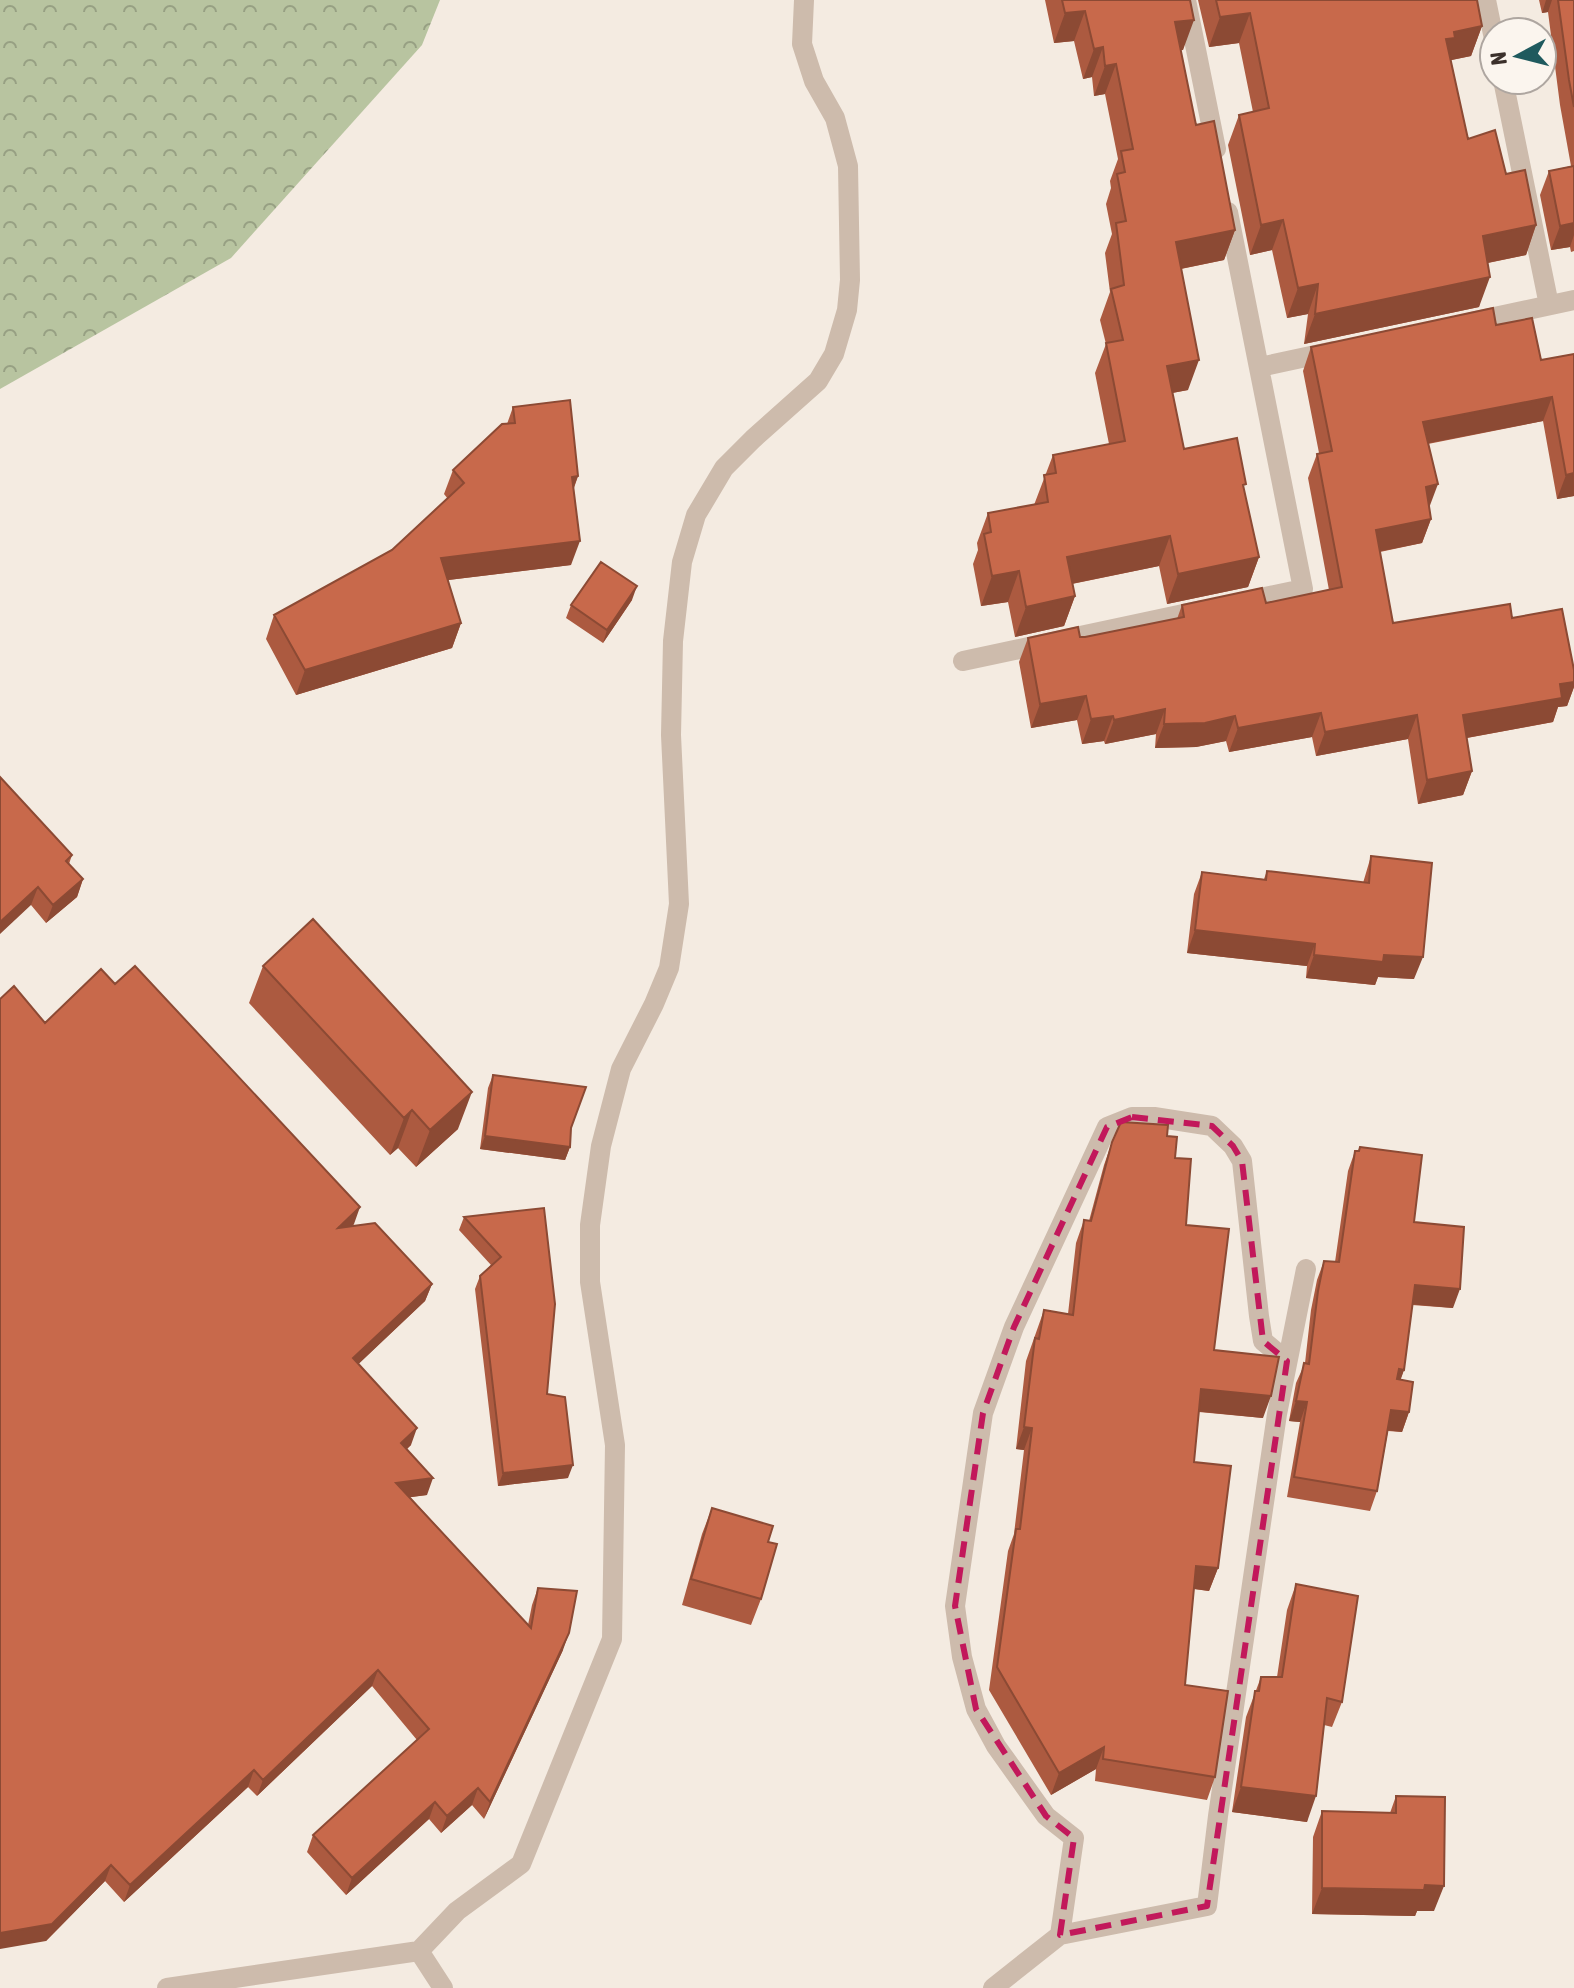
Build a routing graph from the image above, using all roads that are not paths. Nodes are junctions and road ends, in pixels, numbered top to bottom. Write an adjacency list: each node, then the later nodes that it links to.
1 (804, 0): 15 (street)
2 (1186, 0): 4 (street)
3 (1506, 96): 7 (street)
4 (1220, 168)
5 (1226, 199): 10 (street)
6 (1574, 300): 7 (street)
7 (1549, 305): 8 (street)
8 (1457, 325)
9 (1351, 348): 10 (street)
10 (1260, 367): 11 (street)
11 (963, 661)
12 (1306, 1269): 13 (street)
13 (1287, 1361): 14 (street); 14 (street)
14 (1060, 1935): 18 (street)
15 (419, 1951): 16 (street); 17 (street)
16 (167, 1988)
17 (443, 1988)
18 (993, 1988)

